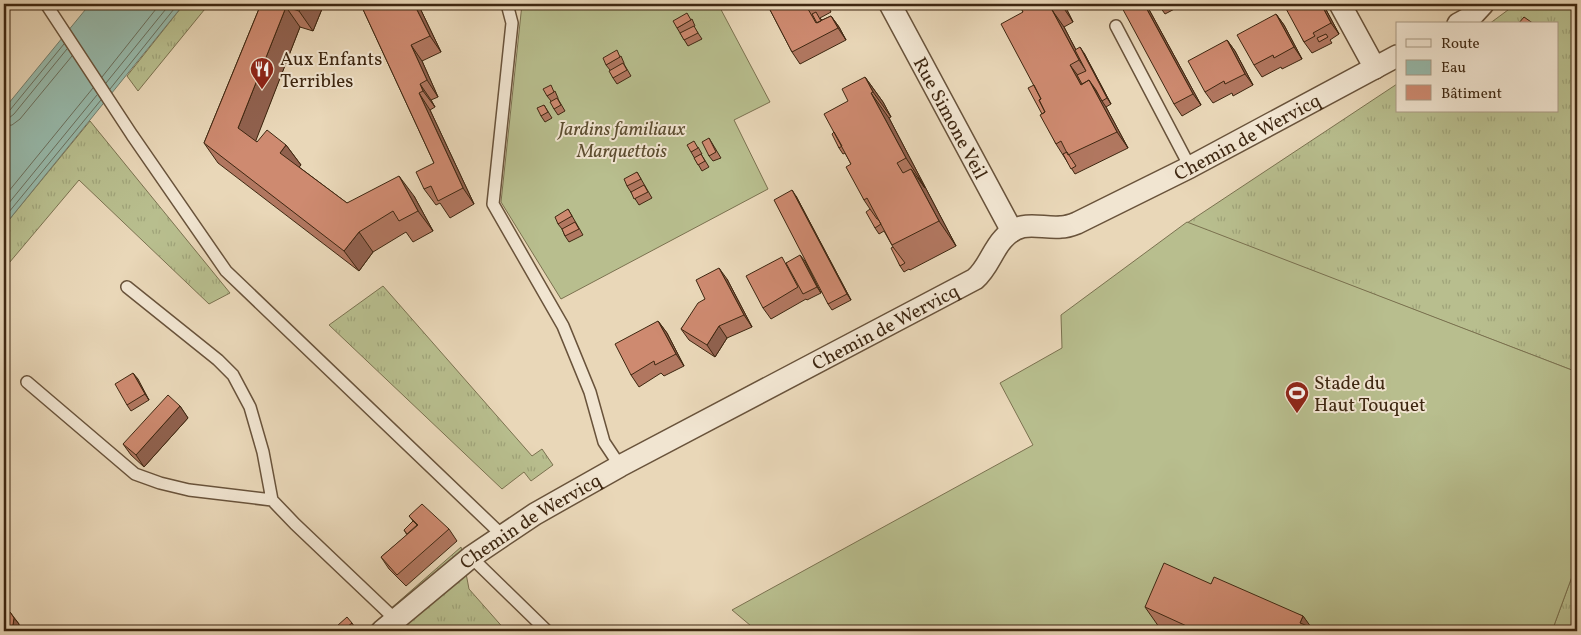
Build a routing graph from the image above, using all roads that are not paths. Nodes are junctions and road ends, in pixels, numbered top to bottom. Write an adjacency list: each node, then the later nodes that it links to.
1 (507, 4): 14 (lane)
2 (890, 4): 11 (street, Rue Simone Veil)
3 (1340, 4): 9 (street)
4 (1483, 4): 6 (street)
5 (46, 5): 16 (lane)
6 (1462, 22)
7 (1116, 26): 10 (lane)
8 (1396, 57): 9 (street, Chemin de Wervicq)
9 (1375, 68): 10 (street, Chemin de Wervicq)
10 (1190, 167): 11 (street, Chemin de Wervicq)
11 (1012, 231): 14 (street, Chemin de Wervicq)
12 (127, 287): 15 (lane)
13 (27, 382): 15 (lane)
14 (620, 466): 16 (street, Chemin de Wervicq)
15 (272, 500): 18 (lane)
16 (503, 536): 17 (street, Chemin de Wervicq)
17 (471, 557): 18 (street, Chemin de Wervicq); 19 (lane)
18 (389, 625)
19 (547, 631)

